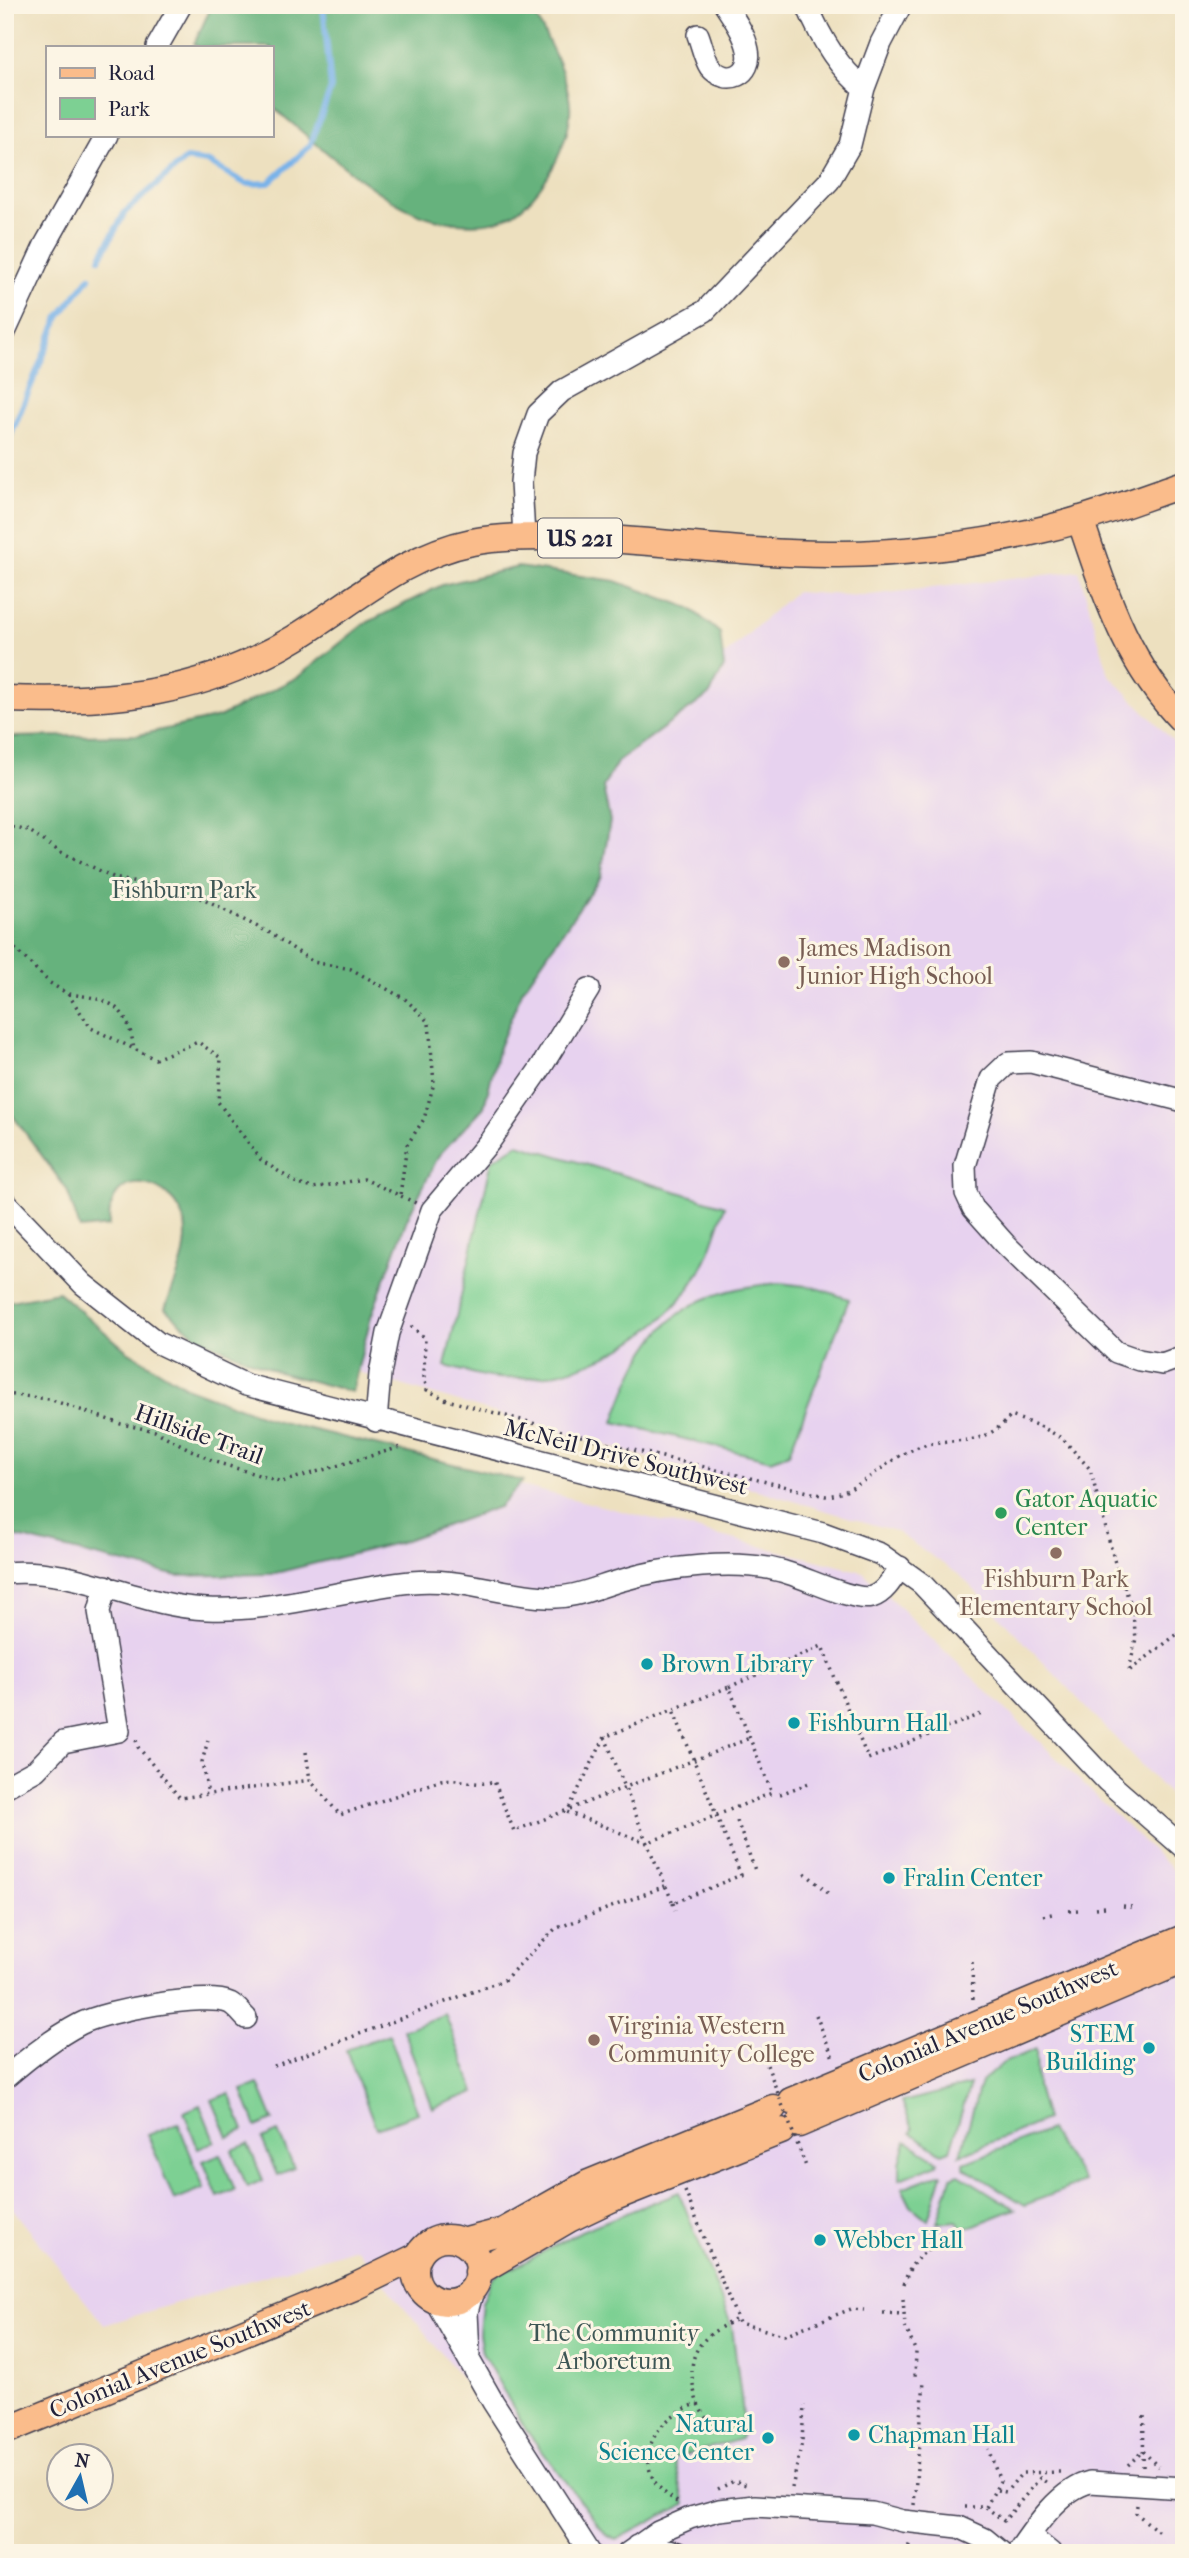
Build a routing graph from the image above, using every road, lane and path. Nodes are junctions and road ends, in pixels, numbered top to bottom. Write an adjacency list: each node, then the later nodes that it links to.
1 (181, 5): 6 (street)
2 (725, 5): 5 (street)
3 (807, 5): 7 (street)
4 (901, 5): 7 (street)
5 (698, 35)
6 (158, 46)
7 (864, 88): 12 (street)
8 (106, 136): 9 (street)
9 (5, 332)
10 (1184, 484): 11 (main road, US 221)
11 (1080, 519): 12 (main road, US 221); 14 (main road)
12 (524, 537): 13 (main road, US 221)
13 (5, 699)
14 (1184, 722)
15 (5, 825): 21 (path)
16 (5, 939): 18 (path)
17 (589, 989): 23 (street)
18 (68, 994): 19 (path); 19 (path)
19 (134, 1051): 21 (path)
20 (1184, 1101): 25 (street)
21 (400, 1195): 23 (path)
22 (5, 1202): 27 (street, McNeil Drive Southwest)
23 (432, 1210): 27 (street)
24 (409, 1324): 32 (path)
25 (1184, 1356)
26 (5, 1394): 28 (path, Hillside Trail)
27 (376, 1421): 28 (street, McNeil Drive Southwest)
28 (408, 1429): 29 (street, McNeil Drive Southwest)
29 (900, 1567): 31 (street); 52 (street, McNeil Drive Southwest)
30 (5, 1573): 31 (street)
31 (106, 1586): 44 (street)
32 (1184, 1629)
33 (729, 1687): 34 (path); 35 (path); 37 (path)
34 (673, 1710): 36 (path); 41 (path)
35 (984, 1713)
36 (605, 1737): 45 (path); 48 (path)
37 (750, 1738): 41 (path); 49 (path)
38 (208, 1740): 46 (path)
39 (138, 1747): 46 (path)
40 (306, 1752): 42 (path)
41 (694, 1760): 45 (path); 49 (path)
42 (310, 1780): 46 (path); 48 (path)
43 (809, 1783): 47 (path)
44 (5, 1787)
45 (625, 1788): 48 (path); 51 (path)
46 (208, 1794)
47 (780, 1794)
48 (567, 1812): 51 (path)
49 (716, 1815): 51 (path); 57 (path)
50 (737, 1821): 53 (path)
51 (647, 1843): 55 (path)
52 (1183, 1848)
53 (756, 1873)
54 (806, 1873): 56 (path)
55 (666, 1886): 57 (path); 75 (path)
56 (828, 1893)
57 (673, 1903): 62 (path)
58 (1123, 1906): 60 (path)
59 (1106, 1907): 61 (path)
60 (1133, 1907)
61 (1096, 1908)
62 (675, 1910)
63 (1069, 1910): 64 (path)
64 (1079, 1910)
65 (1052, 1914): 66 (path)
66 (1042, 1916)
67 (1184, 1938): 77 (main road, Colonial Avenue Southwest)
68 (1184, 1959): 77 (main road, Colonial Avenue Southwest)
69 (972, 1962): 70 (path)
70 (973, 2004)
71 (816, 2015): 74 (path)
72 (246, 2018): 76 (street)
73 (762, 2052): 78 (path, bridge)
74 (834, 2060)
75 (274, 2066)
76 (5, 2078)
77 (786, 2116): 81 (main road, Colonial Avenue Southwest); 83 (main road, Colonial Avenue Southwest)
78 (807, 2169)
79 (684, 2187): 91 (path)
80 (962, 2236): 84 (path)
81 (462, 2242): 82 (main road); 83 (main road)
82 (418, 2256): 85 (main road, Colonial Avenue Southwest); 86 (main road)
83 (476, 2279): 86 (main road); 92 (street)
84 (904, 2284)
85 (354, 2287): 86 (main road, Colonial Avenue Southwest); 98 (main road, Colonial Avenue Southwest)
86 (426, 2292): 92 (street)
87 (902, 2299): 90 (path)
88 (864, 2310): 91 (path)
89 (883, 2313): 90 (path)
90 (903, 2314): 93 (path)
91 (735, 2320): 95 (path)
92 (470, 2357): 115 (street)
93 (915, 2376)
94 (924, 2381): 111 (path)
95 (698, 2404): 99 (path); 108 (path)
96 (804, 2405): 110 (path)
97 (1144, 2416): 101 (path)
98 (5, 2431)
99 (746, 2433)
100 (988, 2449): 107 (path)
101 (1143, 2451): 105 (path); 106 (path)
102 (1034, 2472): 103 (path); 104 (path); 107 (path)
103 (1070, 2472)
104 (1040, 2478)
105 (1175, 2482): 106 (street)
106 (1142, 2485): 112 (path); 113 (street)
107 (997, 2490): 109 (path)
108 (679, 2504)
109 (986, 2507)
110 (789, 2508): 111 (street); 114 (street)
111 (913, 2522): 117 (path); 118 (street)
112 (1160, 2533)
113 (1023, 2544): 119 (street)
114 (632, 2549): 116 (street)
115 (590, 2553)
116 (678, 2553)
117 (906, 2553)
118 (1002, 2553)
119 (1051, 2553)

